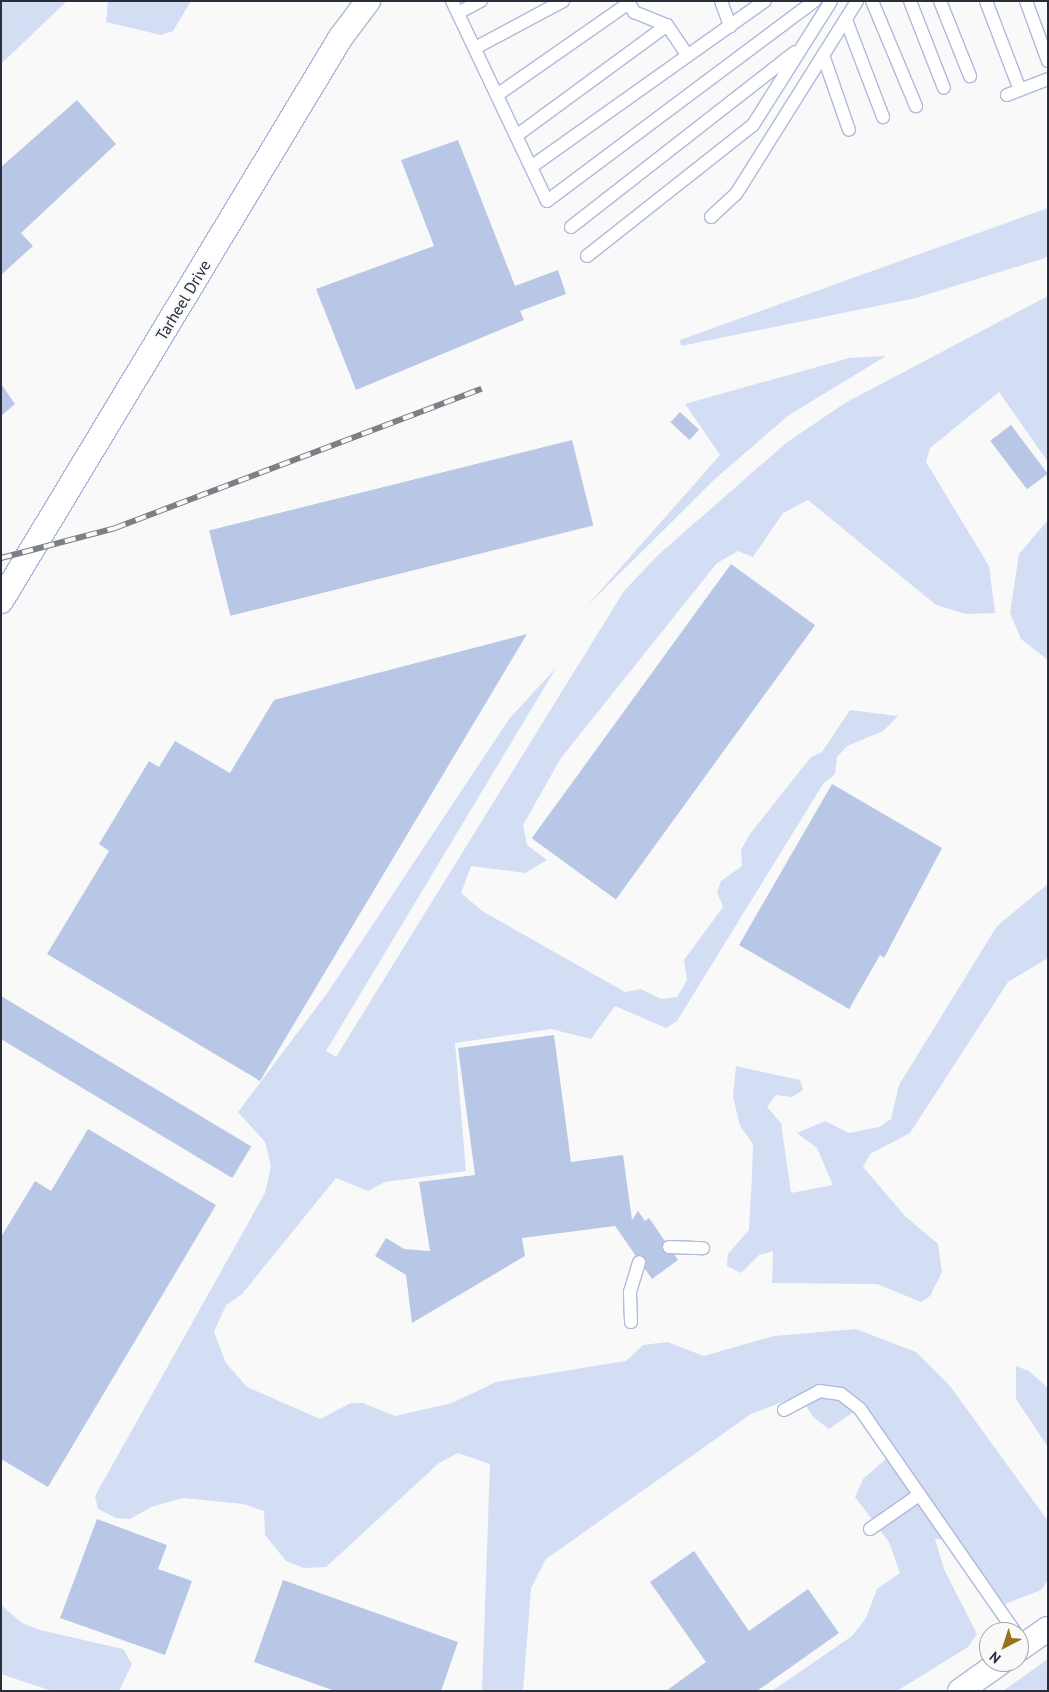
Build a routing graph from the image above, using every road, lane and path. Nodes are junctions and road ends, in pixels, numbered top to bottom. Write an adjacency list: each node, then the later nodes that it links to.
1 (368, 1): 39 (street, Tarheel Drive)
2 (452, 1): 16 (lane)
3 (481, 1): 16 (lane)
4 (563, 1): 21 (lane)
5 (721, 1): 19 (lane)
6 (765, 1): 19 (lane)
7 (814, 1): 35 (lane)
8 (831, 1): 20 (lane)
9 (857, 1): 17 (lane)
10 (872, 1): 31 (lane)
11 (910, 1): 27 (lane)
12 (940, 1): 25 (lane)
13 (986, 1): 28 (lane)
14 (1026, 1): 24 (lane)
15 (629, 2): 18 (lane); 29 (lane)
16 (458, 13): 21 (lane)
17 (846, 20): 22 (lane); 32 (lane)
18 (667, 24): 23 (lane); 34 (lane)
19 (730, 26): 23 (lane)
20 (803, 46): 37 (lane); 38 (lane)
21 (475, 48): 29 (lane)
22 (824, 55): 33 (lane); 36 (lane)
23 (688, 56): 35 (lane)
24 (1048, 62)
25 (970, 76)
26 (1048, 79): 28 (lane)
27 (944, 88)
28 (1020, 90): 30 (lane)
29 (497, 95): 34 (lane)
30 (1007, 95)
31 (916, 106)
32 (883, 117)
33 (849, 130)
34 (516, 136): 35 (lane)
35 (531, 167)
36 (712, 217)
37 (571, 227)
38 (587, 256)
39 (1, 601)
40 (669, 1248): 41 (lane)
41 (702, 1248)
42 (639, 1262): 43 (lane)
43 (631, 1322)
44 (784, 1410): 45 (lane)
45 (919, 1495): 46 (lane); 47 (lane)
46 (870, 1529)
47 (1006, 1622)
48 (1048, 1628): 49 (street)
49 (1029, 1637)
50 (986, 1672): 51 (street)
51 (960, 1691)

